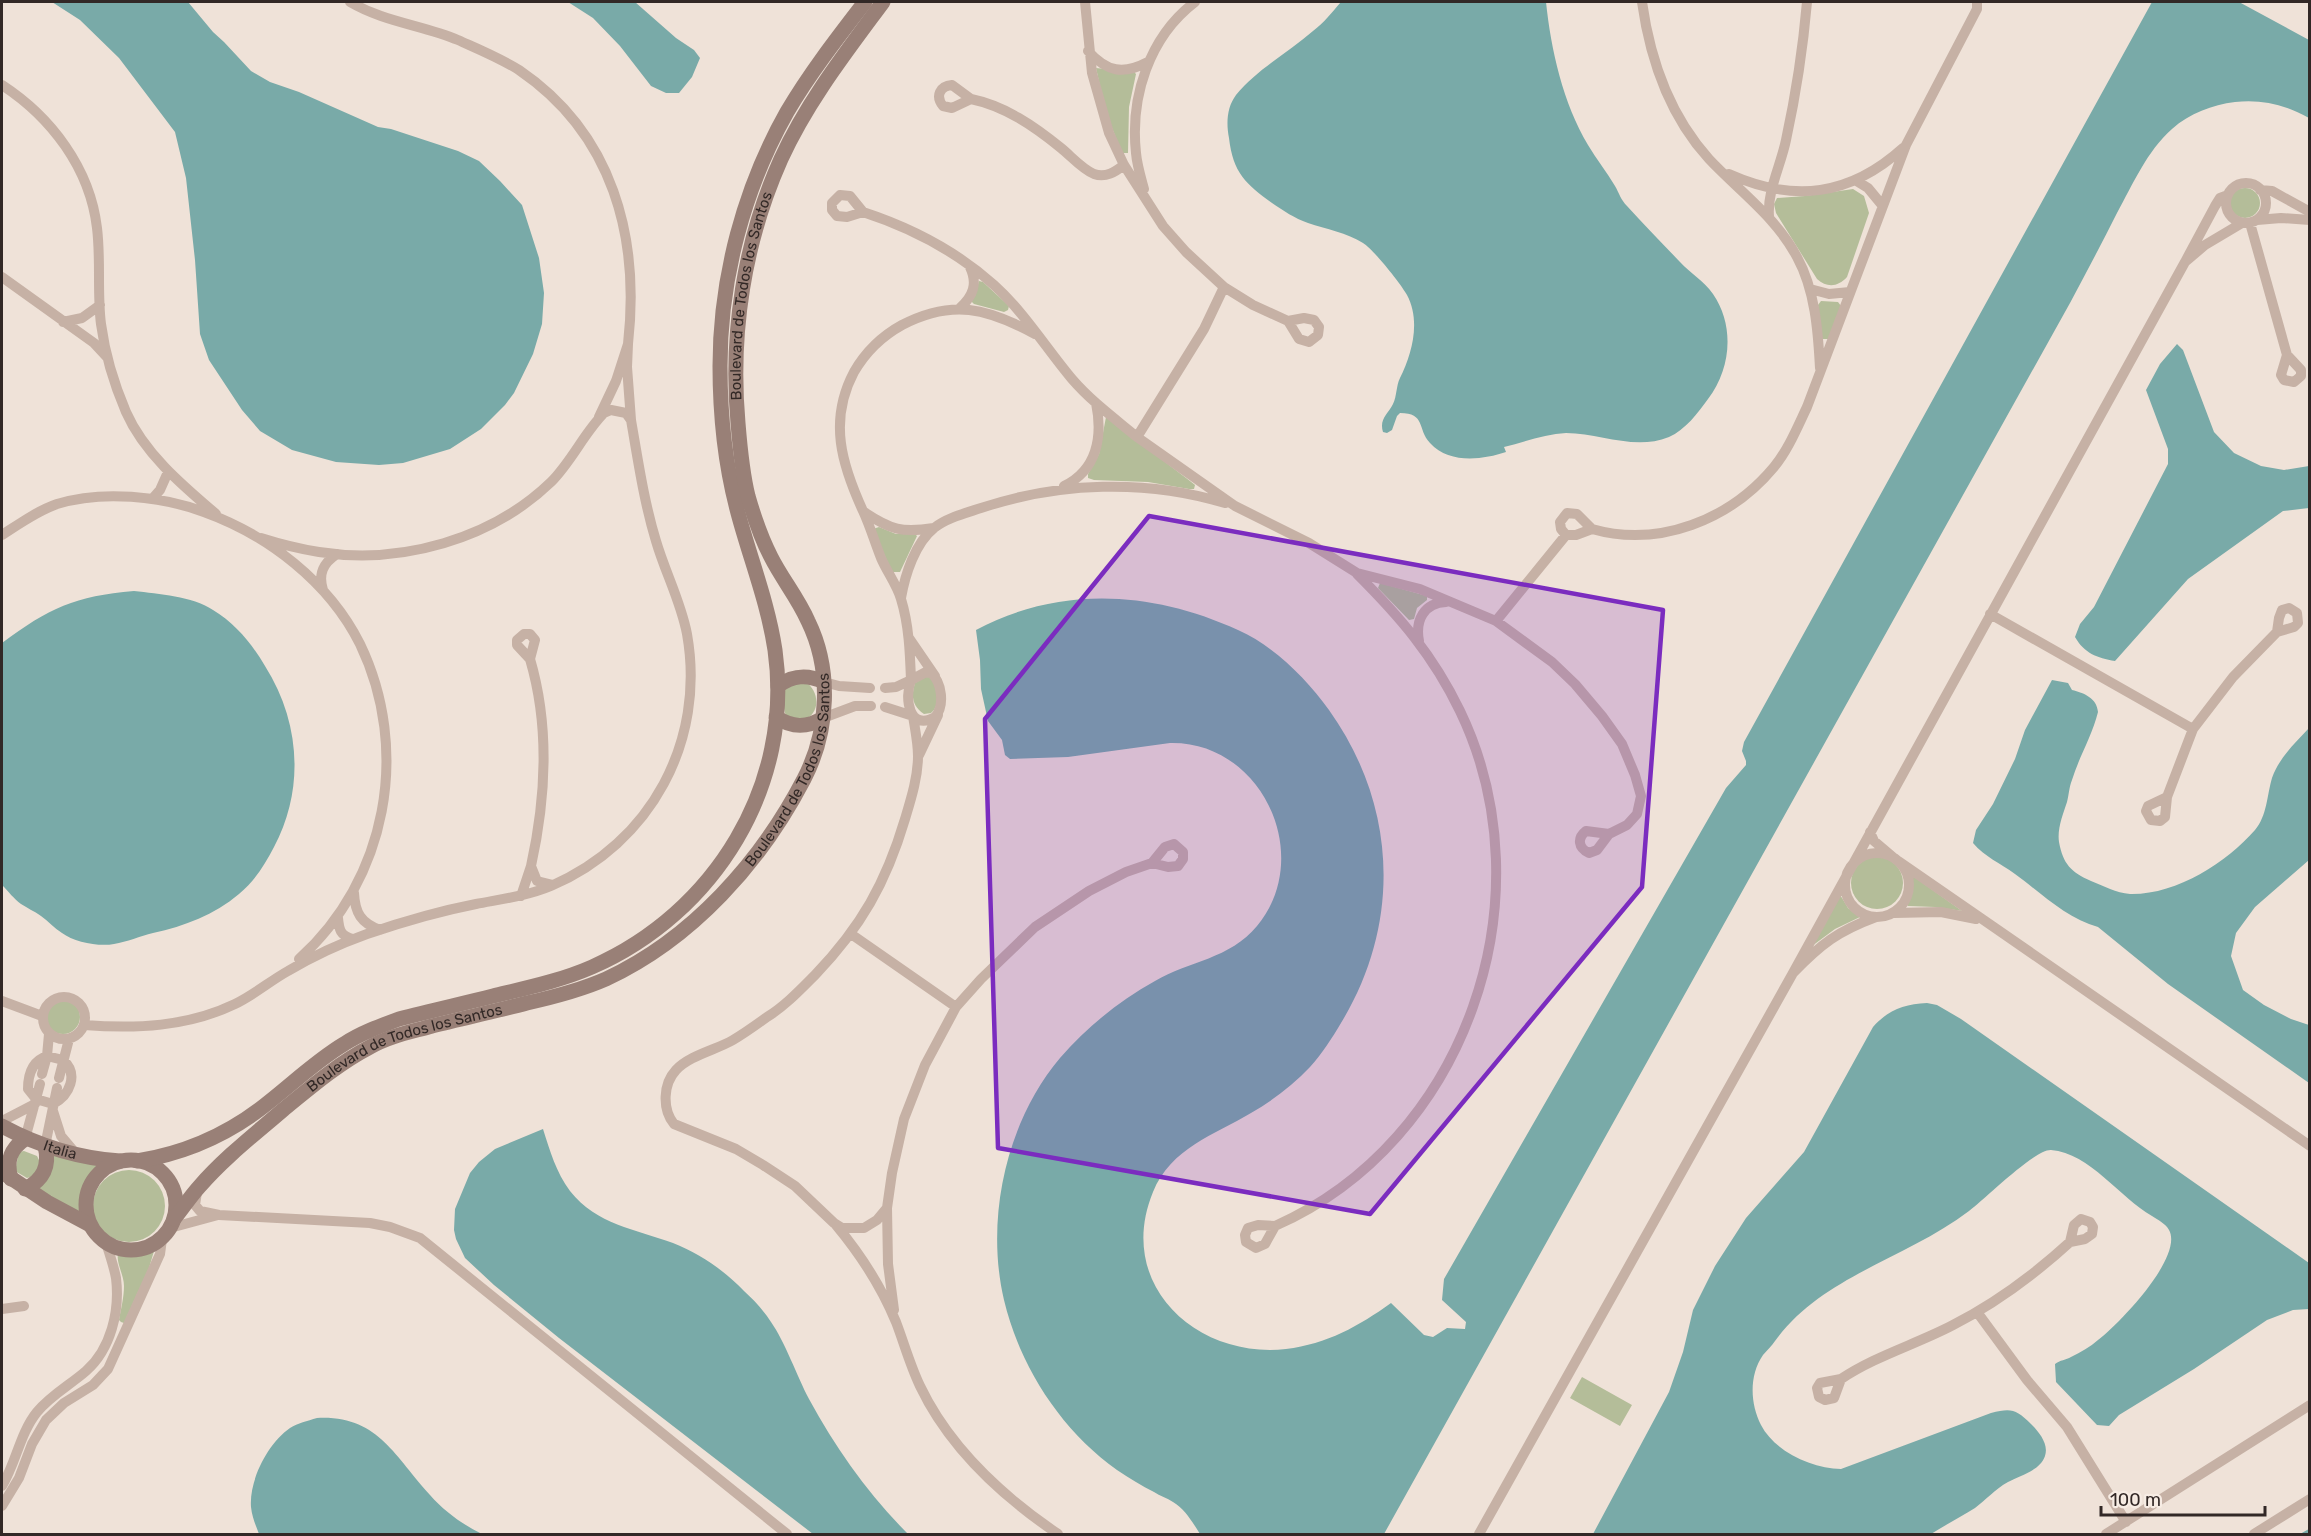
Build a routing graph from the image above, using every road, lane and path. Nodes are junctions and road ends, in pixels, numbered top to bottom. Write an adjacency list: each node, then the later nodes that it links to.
1 (350, 2): 38 (street)
2 (865, 2): 75 (street, Boulevard de Todos los Santos)
3 (883, 2): 74 (street, Boulevard de Todos los Santos)
4 (1085, 2): 9 (street)
5 (1195, 2): 10 (street)
6 (1642, 2): 15 (street)
7 (1807, 2): 17 (street)
8 (1978, 4): 13 (street)
9 (1088, 51): 10 (street); 14 (street)
10 (1148, 62): 19 (street)
11 (2, 85): 33 (street)
12 (971, 99): 14 (street)
13 (1906, 145): 16 (street); 21 (street)
14 (1124, 165): 19 (street)
15 (1721, 170): 17 (street); 24 (street)
16 (1855, 180): 17 (street); 21 (street)
17 (1772, 189): 24 (street)
18 (2260, 190): 20 (street); 23 (street); 26 (street)
19 (1145, 195): 30 (street)
20 (2228, 195): 26 (street); 27 (street)
21 (1882, 206): 32 (street)
22 (863, 212): 28 (street)
23 (2310, 212)
24 (1769, 216): 31 (street)
25 (2310, 220): 26 (street)
26 (2250, 222): 27 (street); 39 (street)
27 (2185, 262): 66 (street)
28 (969, 264): 34 (street); 37 (street)
29 (2, 277): 36 (street)
30 (1224, 287): 35 (street); 45 (street)
31 (1810, 289): 32 (street); 41 (street)
32 (1850, 292): 41 (street)
33 (100, 305): 36 (street); 40 (street)
34 (960, 308): 37 (street); 52 (street)
35 (1288, 321)
36 (63, 322): 40 (street)
37 (1035, 334): 42 (street)
38 (628, 344): 43 (street); 44 (street)
39 (2287, 355)
40 (107, 357): 46 (street)
41 (1820, 374): 55 (street)
42 (1096, 403): 45 (street); 48 (street)
43 (598, 419): 44 (street); 60 (street)
44 (631, 420): 95 (street)
45 (1137, 437): 51 (street)
46 (168, 472): 47 (street); 49 (street)
47 (185, 488): 50 (street); 53 (street)
48 (1058, 489): 51 (street); 54 (street)
49 (153, 498): 50 (street); 56 (street)
50 (178, 503): 53 (street)
51 (1235, 506): 62 (street)
52 (864, 512): 54 (street); 64 (street)
53 (221, 518): 58 (street)
54 (934, 528): 64 (street)
55 (1592, 529): 57 (street); 57 (street)
56 (2, 535)
57 (1566, 535): 67 (street)
58 (261, 538): 59 (street); 61 (street)
59 (309, 550): 60 (street); 61 (street)
60 (337, 554): 63 (street)
61 (301, 568): 63 (street)
62 (1357, 573): 65 (street); 70 (street)
63 (323, 591): 96 (street)
64 (901, 598): 69 (street)
65 (1451, 602): 67 (street); 70 (street)
66 (1990, 614): 86 (street); 89 (street)
67 (1496, 621): 90 (street)
68 (2277, 632): 86 (street)
69 (908, 637): 72 (street); 73 (street)
70 (1419, 641): 131 (street)
71 (530, 659): 93 (street)
72 (935, 676): 73 (street); 82 (street)
73 (911, 680): 78 (street); 83 (street)
74 (824, 682): 75 (street); 76 (street); 85 (street, Boulevard de Todos los Santos)
75 (778, 686): 84 (street, Boulevard de Todos los Santos)
76 (855, 687): 77 (street); 79 (street)
77 (870, 688)
78 (885, 688)
79 (855, 706): 80 (street); 85 (street)
80 (871, 706)
81 (885, 707): 83 (street)
82 (939, 713): 83 (street); 87 (street)
83 (913, 716): 87 (street)
84 (776, 717): 85 (street); 123 (street, Boulevard de Todos los Santos)
85 (823, 718): 125 (street, Boulevard de Todos los Santos)
86 (2193, 729): 88 (street)
87 (918, 758): 103 (street)
88 (2167, 797)
89 (1870, 832): 91 (street); 94 (street)
90 (1609, 834)
91 (1894, 858): 94 (street); 98 (street); 101 (street)
92 (1152, 863): 108 (street)
93 (531, 866): 95 (street); 97 (street)
94 (1850, 868): 99 (street); 106 (street)
95 (553, 885): 97 (street)
96 (354, 893): 100 (street); 102 (street)
97 (521, 896): 102 (street)
98 (1892, 913): 99 (street); 101 (street)
99 (1876, 917): 106 (street)
100 (338, 918): 104 (street); 105 (street)
101 (1996, 928): 121 (street)
102 (380, 930): 104 (street)
103 (851, 934): 108 (street); 129 (street)
104 (352, 939): 105 (street)
105 (286, 972): 110 (street)
106 (1793, 973): 147 (street)
107 (2, 1001): 109 (street)
108 (957, 1007): 127 (street)
109 (42, 1016): 110 (street); 111 (street)
110 (84, 1025): 112 (street)
111 (49, 1034): 112 (street); 113 (street)
112 (69, 1039): 114 (street)
113 (47, 1056): 114 (street); 115 (street); 115 (street)
114 (63, 1060): 116 (street); 116 (street)
115 (35, 1102): 116 (street); 117 (street); 119 (street)
116 (53, 1107): 120 (street); 122 (street)
117 (2, 1121)
118 (2, 1126): 119 (street, Italia)
119 (25, 1139): 120 (street, Italia); 124 (street)
120 (45, 1146): 122 (street, Italia); 126 (street)
121 (2310, 1146)
122 (77, 1155): 123 (street, Italia)
123 (130, 1161): 130 (street); 132 (street)
124 (6, 1175): 126 (street)
125 (200, 1186): 128 (street); 132 (street, Boulevard de Todos los Santos)
126 (25, 1189): 130 (street)
127 (887, 1208): 129 (street); 138 (street)
128 (219, 1215): 132 (street); 145 (street)
129 (834, 1223): 138 (street)
130 (90, 1225): 134 (street)
131 (1275, 1226)
132 (169, 1229): 134 (street); 143 (street, Boulevard de Todos los Santos)
133 (2070, 1242): 137 (street)
134 (106, 1243): 141 (street)
135 (24, 1306): 136 (street)
136 (2, 1309)
137 (1977, 1312): 139 (street); 144 (street)
138 (897, 1324): 146 (street)
139 (1841, 1379)
140 (2310, 1405): 144 (street)
141 (2, 1486)
142 (2310, 1499): 149 (street)
143 (2, 1506)
144 (2126, 1522): 148 (street)
145 (787, 1534)
146 (1058, 1534)
147 (1479, 1534)
148 (2106, 1534)
149 (2254, 1534)

